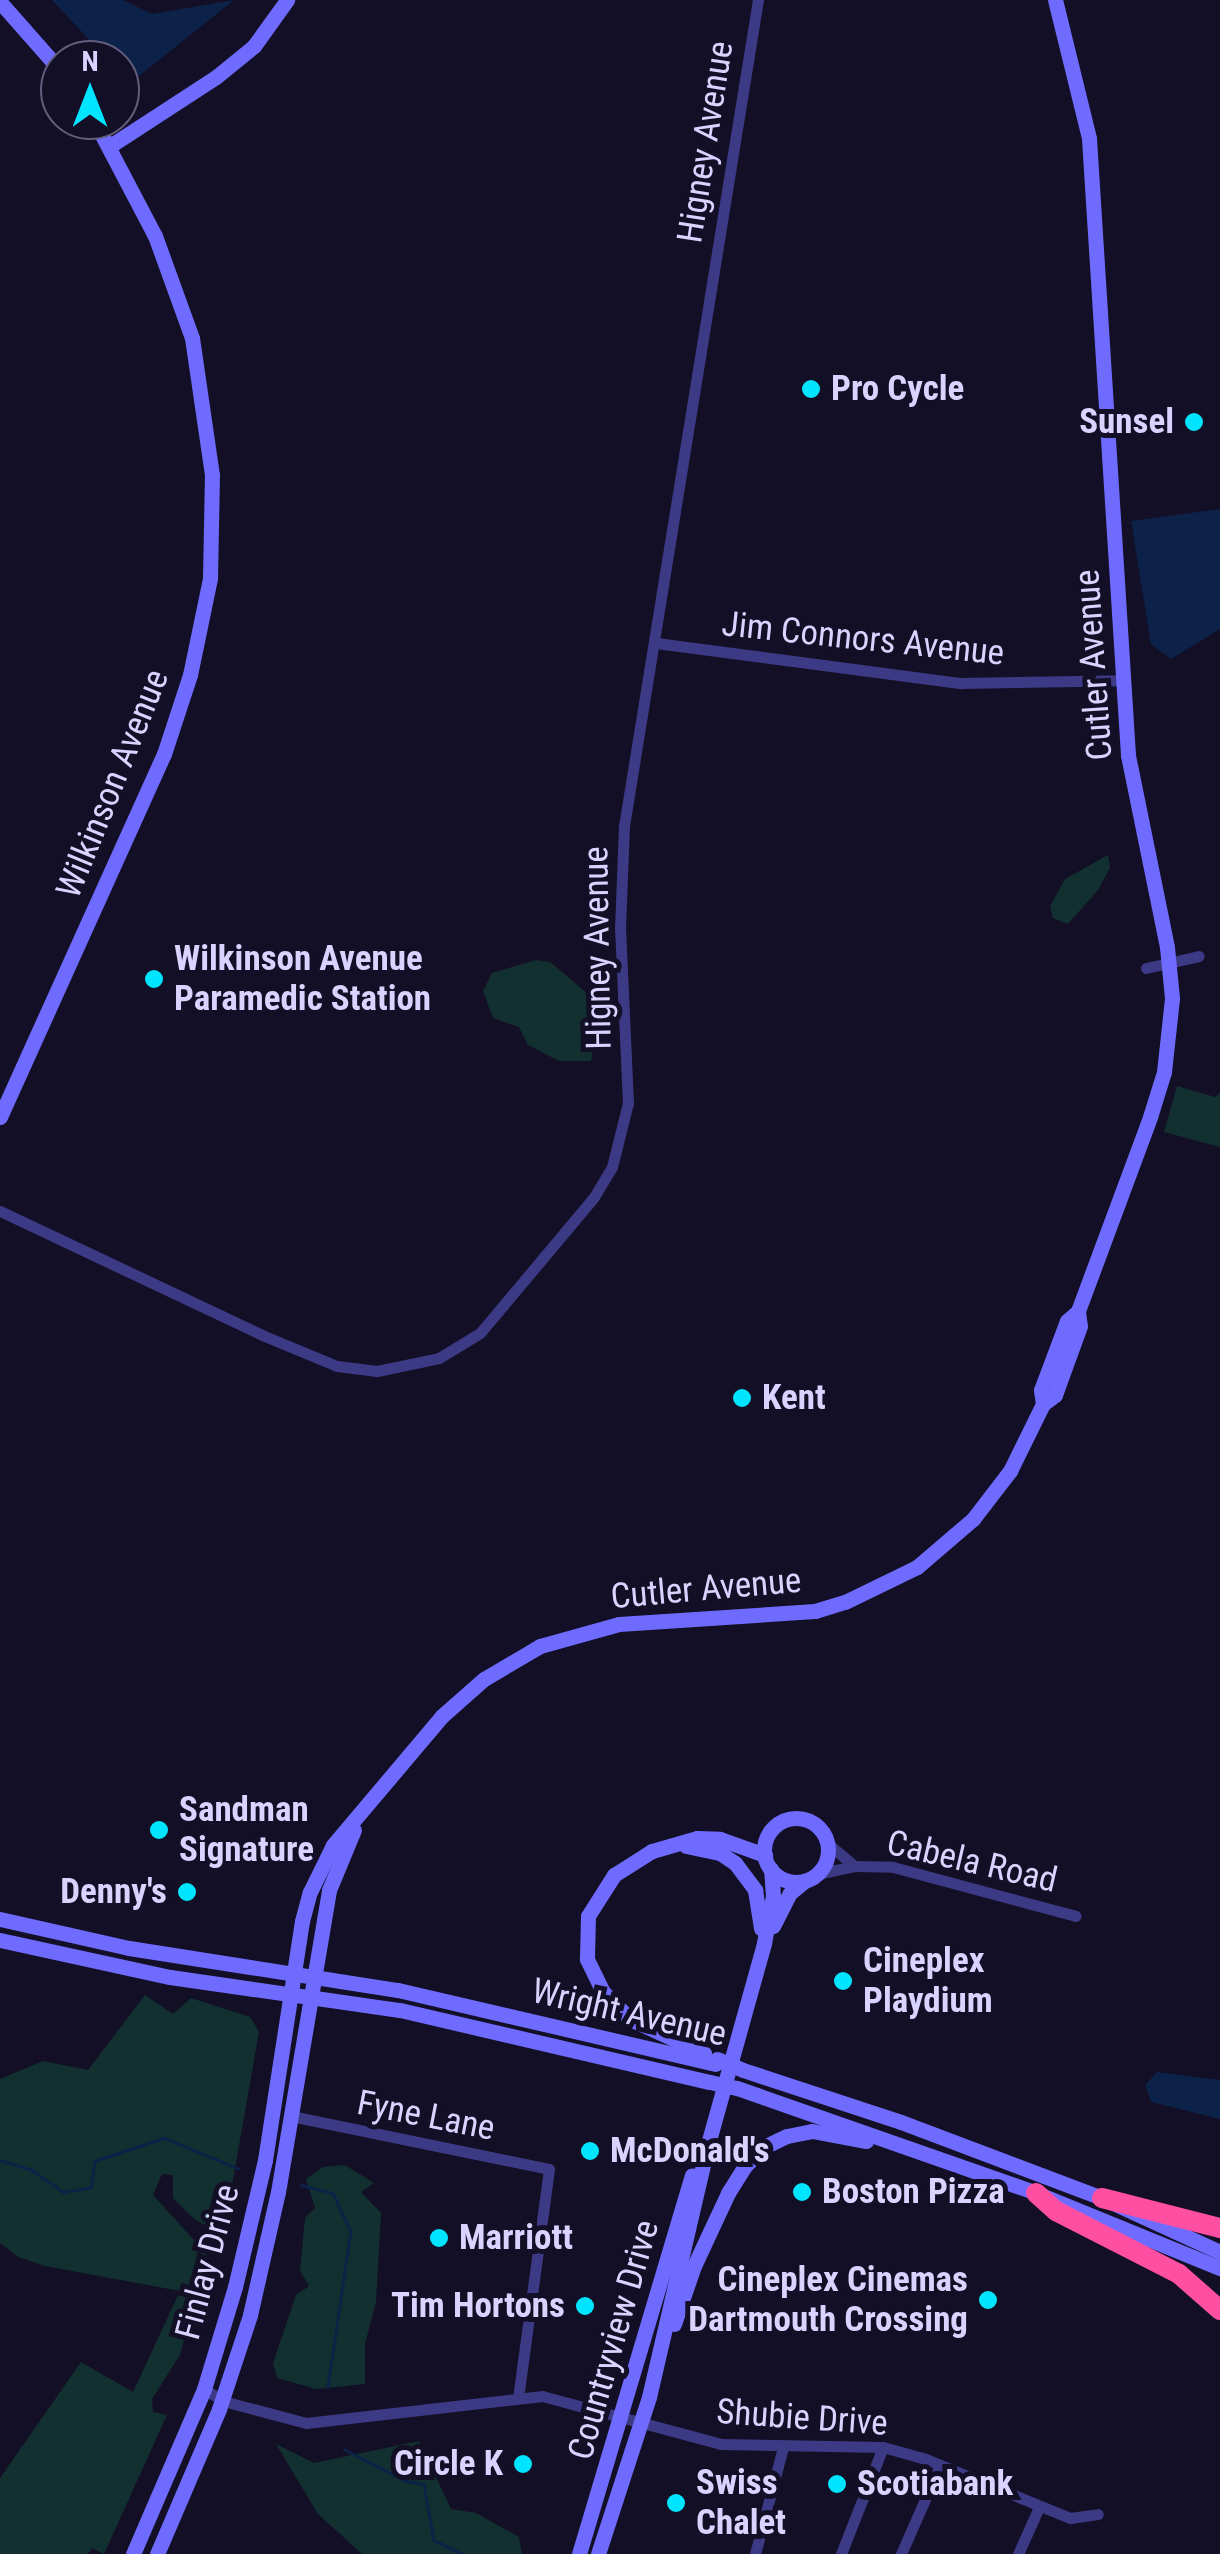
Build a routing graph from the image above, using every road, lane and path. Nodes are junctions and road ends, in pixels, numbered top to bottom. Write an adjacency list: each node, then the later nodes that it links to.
1 (287, 0): 7 (street)
2 (758, 0): 8 (street, Higney Avenue)
3 (1054, 0): 9 (street, Cutler Avenue)
4 (0, 2): 5 (street)
5 (40, 47)
6 (106, 140): 7 (street, Wilkinson Avenue)
7 (110, 146): 13 (street, Wilkinson Avenue)
8 (656, 643): 9 (street, Jim Connors Avenue); 14 (street, Higney Avenue)
9 (1124, 680): 11 (street, Cutler Avenue)
10 (1199, 956): 11 (street)
11 (1169, 963): 12 (street); 15 (street, Cutler Avenue)
12 (1146, 968)
13 (0, 1117)
14 (0, 1212)
15 (357, 1822): 25 (street, Cutler Avenue); 26 (street, Cutler Avenue)
16 (827, 1843): 18 (street); 19 (street, Cabela Road); 20 (street)
17 (672, 1844): 18 (street); 24 (street); 29 (street)
18 (768, 1862): 20 (street); 24 (street, Countryview Drive)
19 (854, 1866): 20 (street, Cabela Road); 21 (street, Cabela Road)
20 (811, 1878): 24 (street, Countryview Drive)
21 (1076, 1916)
22 (0, 1919): 25 (street, Wright Avenue)
23 (0, 1940): 27 (street, Wright Avenue)
24 (764, 1943): 32 (street, Countryview Drive)
25 (293, 1972): 26 (street, Wright Avenue); 27 (street, Finlay Drive)
26 (314, 1975): 28 (street, Finlay Drive); 29 (street, Wright Avenue)
27 (290, 1992): 28 (street, Wright Avenue); 40 (street, Finlay Drive)
28 (310, 1996): 30 (street, Finlay Drive); 31 (street, Wright Avenue, bridge)
29 (716, 2061): 34 (street, Wright Avenue, bridge)
30 (291, 2116): 41 (street, Fyne Lane); 42 (street, Finlay Drive)
31 (894, 2141): 33 (street, Wright Avenue); 39 (street)
32 (708, 2144): 39 (street, Countryview Drive); 43 (street, Countryview Drive)
33 (1036, 2193): 37 (street, Wright Avenue); 38 (highway)
34 (1102, 2198): 35 (highway); 36 (street, Wright Avenue)
35 (1220, 2228)
36 (1220, 2252)
37 (1220, 2268)
38 (1220, 2310)
39 (655, 2370): 44 (street, Countryview Drive)
40 (204, 2389): 42 (street, Shubie Drive); 50 (street, Finlay Drive)
41 (518, 2397): 42 (street, Shubie Drive); 43 (street, Shubie Drive)
42 (222, 2400): 51 (street, Finlay Drive)
43 (622, 2418): 44 (street, Shubie Drive); 52 (street, Countryview Drive)
44 (640, 2424): 45 (street, Shubie Drive); 53 (street, Countryview Drive)
45 (783, 2446): 46 (street, Shubie Drive); 54 (street)
46 (883, 2447): 47 (street, Shubie Drive); 55 (street)
47 (940, 2465): 48 (street, Shubie Drive); 56 (street)
48 (1039, 2507): 49 (street, Shubie Drive); 57 (street)
49 (1098, 2514)
50 (133, 2554)
51 (157, 2554)
52 (579, 2554)
53 (598, 2554)
54 (754, 2554)
55 (841, 2554)
56 (901, 2554)
57 (1018, 2554)

